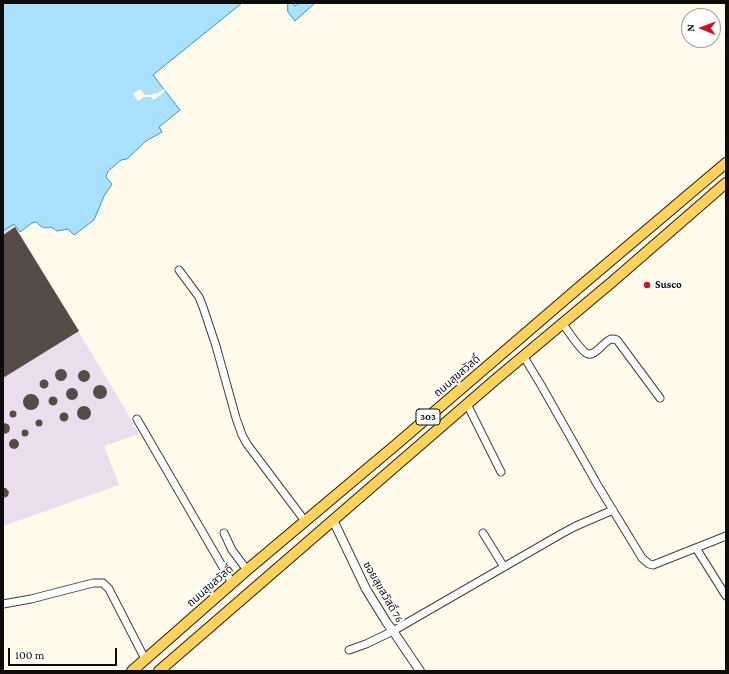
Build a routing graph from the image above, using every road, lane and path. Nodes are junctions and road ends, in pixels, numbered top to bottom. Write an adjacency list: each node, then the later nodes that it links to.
1 (726, 163): 12 (main road, ถนนสุขสวัสดิ์ / 303)
2 (724, 189): 4 (main road, 303)
3 (179, 270): 12 (street)
4 (563, 324): 5 (main road, 303); 6 (street)
5 (524, 357): 7 (main road, 303); 10 (street)
6 (660, 398)
7 (467, 404): 9 (street); 11 (main road, 303)
8 (137, 419): 19 (street)
9 (501, 472)
10 (613, 510): 16 (street); 17 (street)
11 (333, 520): 22 (street, ซอยสุขสวัสดิ์ 76); 26 (main road, 303)
12 (305, 522): 18 (main road, ถนนสุขสวัสดิ์ / 303)
13 (224, 533): 18 (street)
14 (483, 533): 17 (street)
15 (726, 536): 16 (street)
16 (696, 548): 20 (street)
17 (504, 567): 22 (street)
18 (247, 570): 19 (main road, ถนนสุขสวัสดิ์ / 303)
19 (232, 583): 24 (main road, ถนนสุขสวัสดิ์ / 303)
20 (726, 596)
21 (3, 604): 24 (street)
22 (393, 631): 23 (street); 27 (street, ซอยสุขสวัสดิ์ 76)
23 (349, 650)
24 (145, 659): 25 (main road, ถนนสุขสวัสดิ์ / 303)
25 (132, 671)
26 (158, 671)
27 (420, 671)

